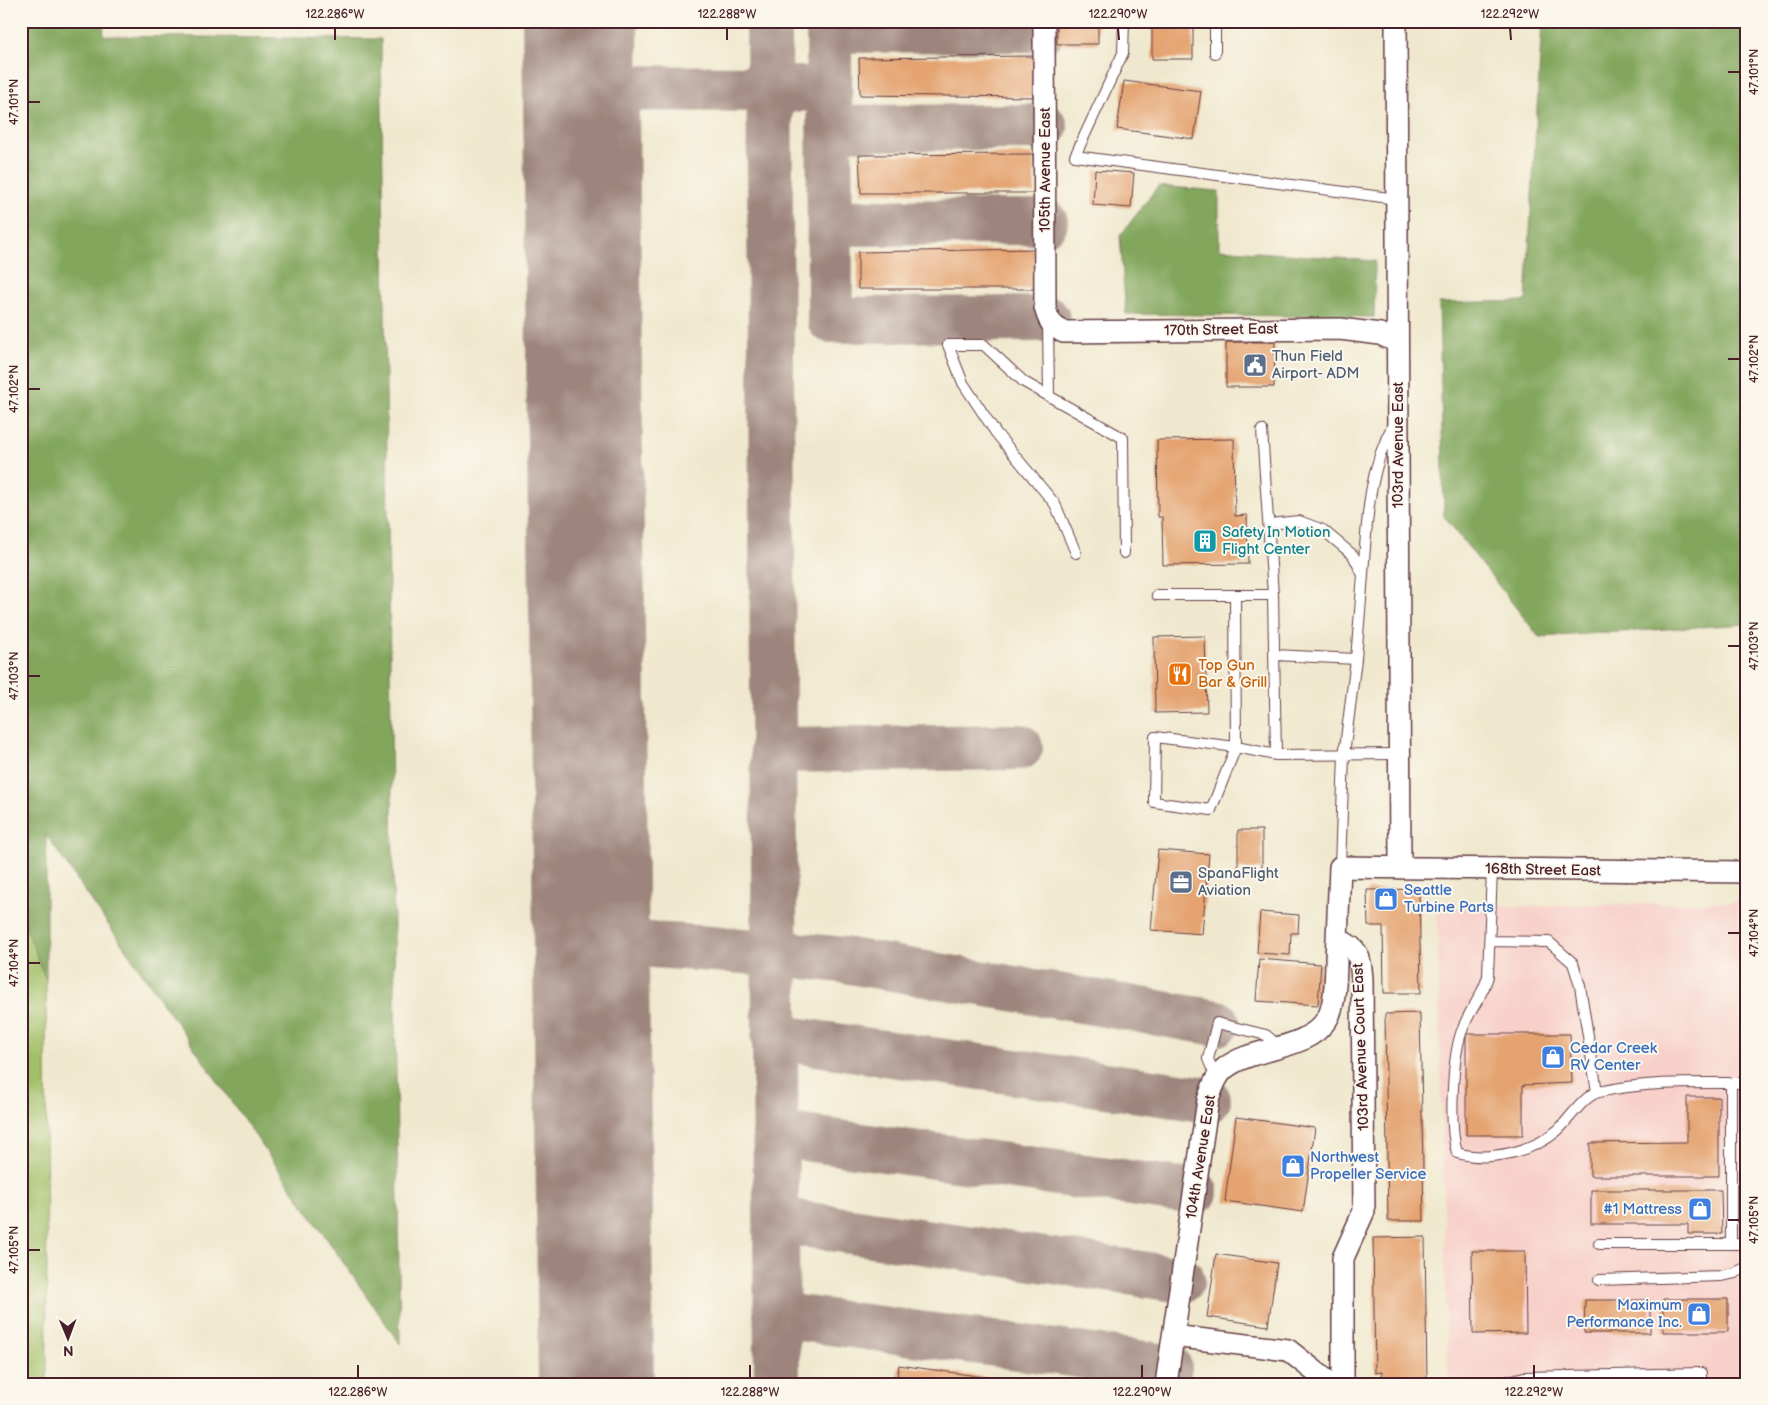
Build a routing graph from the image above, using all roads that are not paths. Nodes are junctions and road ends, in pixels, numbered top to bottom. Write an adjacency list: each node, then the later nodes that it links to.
1 (1044, 21): 7 (street, 105th Avenue East)
2 (1124, 21): 6 (lane)
3 (1215, 21): 5 (lane)
4 (1396, 21): 6 (street, 103rd Avenue East)
5 (1215, 53)
6 (1397, 199): 8 (street, 103rd Avenue East)
7 (1048, 319): 8 (street, 170th Street East); 9 (lane)
8 (1398, 342): 10 (street, 103rd Avenue East)
9 (1049, 396): 13 (lane); 14 (lane)
10 (1398, 416): 15 (lane); 23 (street, 103rd Avenue East)
11 (1262, 430): 12 (lane)
12 (1270, 524): 15 (lane); 18 (lane)
13 (1076, 552)
14 (1124, 553)
15 (1363, 575): 20 (lane)
16 (1235, 594): 17 (lane); 18 (lane); 21 (lane)
17 (1157, 595)
18 (1273, 595): 19 (lane)
19 (1275, 655): 20 (lane); 24 (lane)
20 (1356, 659): 22 (lane)
21 (1236, 747): 21 (lane); 24 (lane)
22 (1344, 754): 23 (lane); 24 (lane); 25 (lane)
23 (1399, 754): 26 (street, 103rd Avenue East)
24 (1276, 755)
25 (1340, 867): 26 (street, 168th Street East); 29 (street)
26 (1400, 868): 27 (street, 168th Street East)
27 (1492, 869): 28 (street, 168th Street East); 30 (lane)
28 (1747, 872)
29 (1337, 939): 31 (street, 104th Avenue East); 44 (street, 103rd Avenue Court East)
30 (1490, 941): 35 (lane); 35 (lane)
31 (1280, 1047): 32 (street, 104th Avenue East); 32 (lane)
32 (1217, 1078): 41 (street, 104th Avenue East)
33 (1731, 1083): 34 (lane); 35 (lane); 37 (lane)
34 (1747, 1083)
35 (1597, 1092)
36 (1599, 1244): 37 (lane)
37 (1731, 1244): 38 (lane)
38 (1747, 1244)
39 (1747, 1267): 40 (lane)
40 (1599, 1280)
41 (1173, 1336): 42 (street, 104th Avenue East); 43 (street)
42 (1166, 1384)
43 (1331, 1384)
44 (1343, 1384)
45 (1497, 1384): 46 (lane)
46 (1701, 1384)

